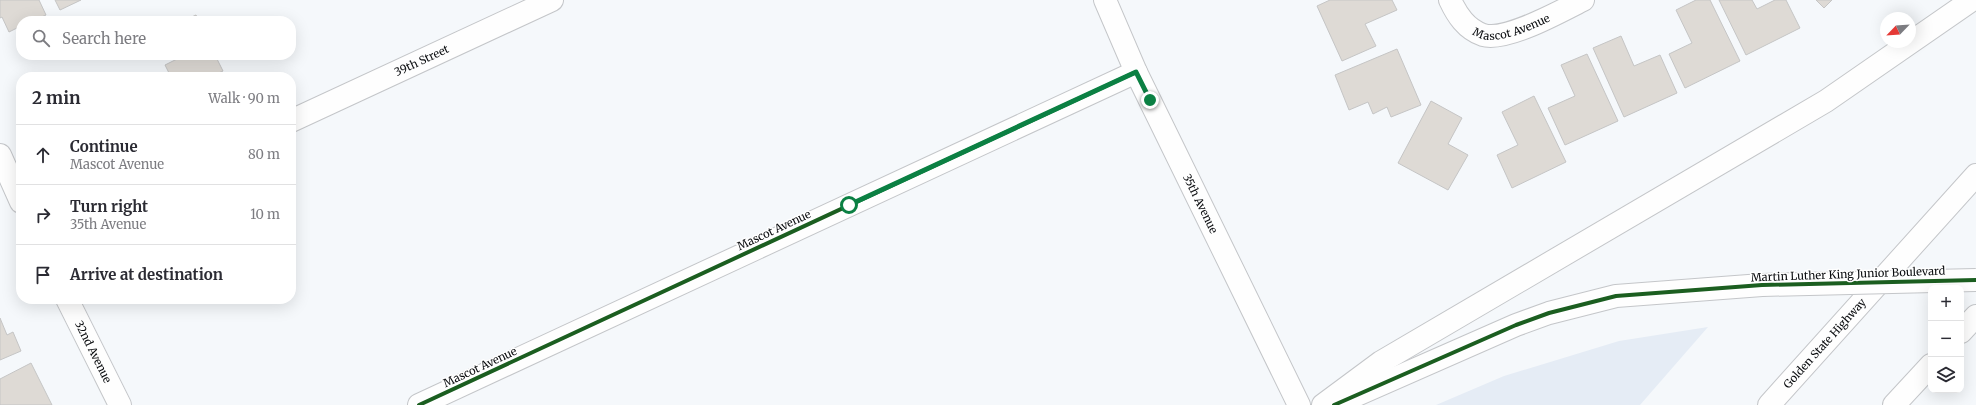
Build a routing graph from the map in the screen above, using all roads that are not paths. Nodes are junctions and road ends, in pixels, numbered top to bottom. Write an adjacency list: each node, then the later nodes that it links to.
1 (552, 0): 7 (main road, 39th Street)
2 (1105, 0): 6 (main road, 35th Avenue)
3 (1450, 0): 4 (main road, Mascot Avenue)
4 (1583, 0)
5 (1972, 0): 19 (main road)
6 (1136, 72): 17 (main road, Mascot Avenue); 18 (main road, 35th Avenue)
7 (296, 119)
8 (0, 155): 10 (main road)
9 (1976, 176): 21 (main road, Golden State Highway)
10 (16, 191)
11 (1976, 280): 20 (main road, Martin Luther King Junior Boulevard, bridge)
12 (70, 304): 16 (main road, 32nd Avenue)
13 (1976, 316): 14 (main road)
14 (1964, 329)
15 (1928, 368): 22 (main road)
16 (120, 405)
17 (419, 405)
18 (1299, 405)
19 (1323, 405)
20 (1334, 405)
21 (1769, 405)
22 (1894, 405)

